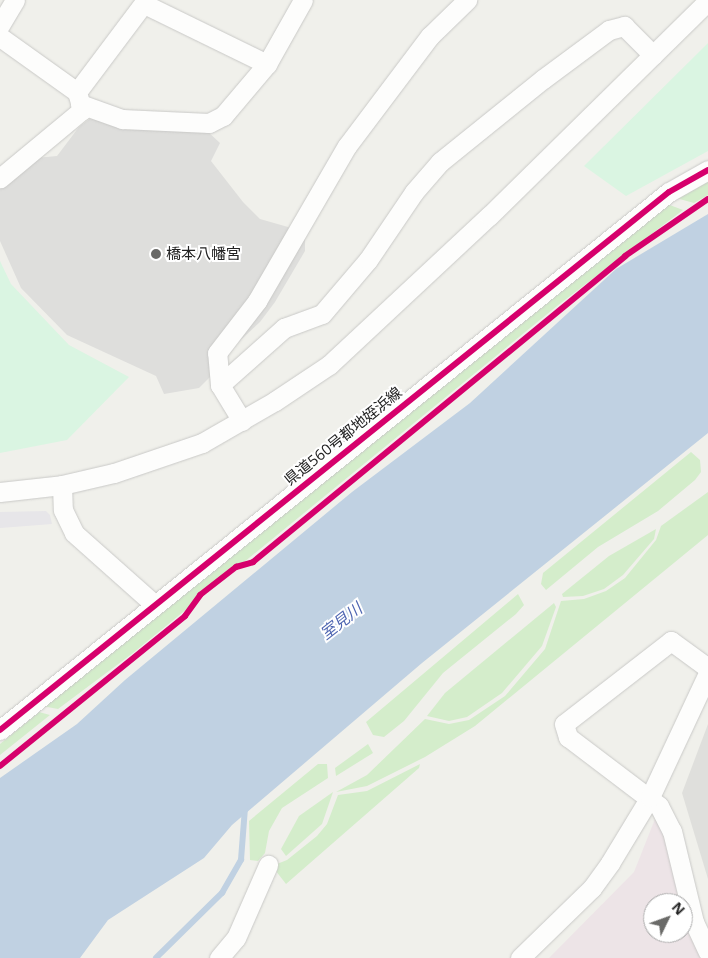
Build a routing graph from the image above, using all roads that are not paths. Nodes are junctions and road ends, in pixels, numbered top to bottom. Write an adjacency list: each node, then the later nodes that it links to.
1 (14, 0): 6 (street)
2 (303, 0): 9 (street)
3 (467, 0): 13 (street)
4 (708, 1): 8 (street)
5 (145, 2): 9 (street); 10 (street)
6 (0, 25)
7 (0, 38): 10 (street)
8 (653, 55): 13 (street); 14 (street)
9 (267, 64): 10 (street)
10 (79, 98): 12 (street)
11 (708, 170): 17 (street, 県道560号都地姪浜線)
12 (0, 178)
13 (220, 385): 14 (street)
14 (242, 421): 15 (street)
15 (62, 485): 16 (street); 17 (street)
16 (0, 492)
17 (154, 604): 20 (street, 県道560号都地姪浜線)
18 (708, 668): 21 (street)
19 (708, 673): 21 (street)
20 (0, 730)
21 (650, 797): 23 (street); 25 (street)
22 (268, 865): 24 (street)
23 (708, 952)
24 (220, 958)
25 (520, 958)

